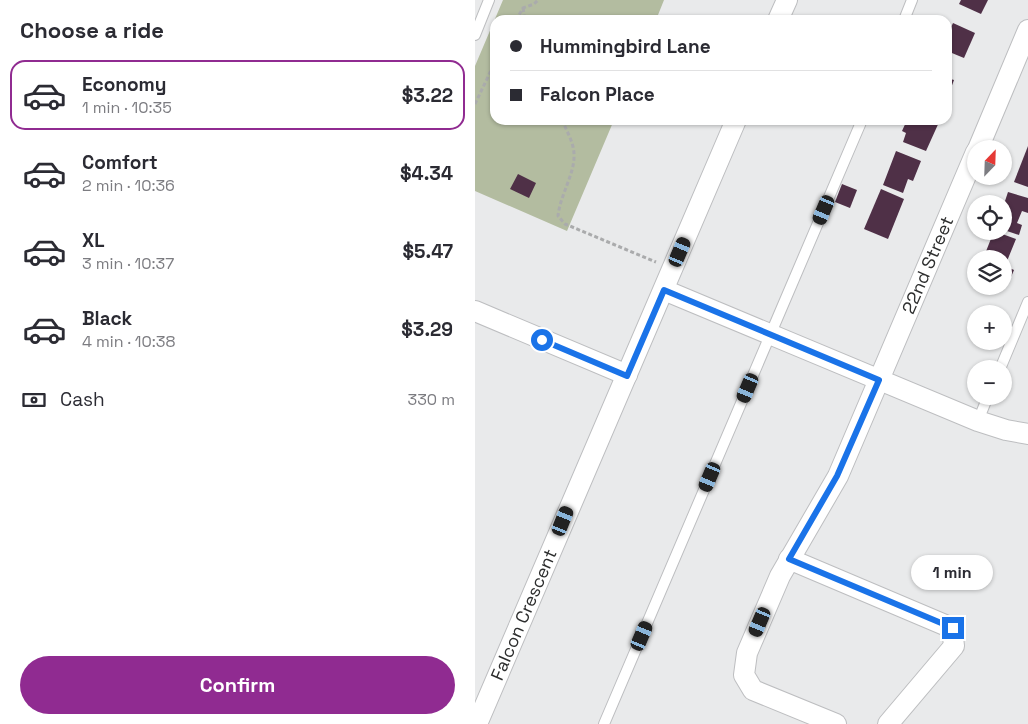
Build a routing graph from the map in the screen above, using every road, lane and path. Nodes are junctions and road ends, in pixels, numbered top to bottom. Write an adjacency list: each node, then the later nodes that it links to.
1 (489, 0): 11 (lane)
2 (538, 0): 5 (path)
3 (787, 0): 8 (street)
4 (912, 0): 9 (lane)
5 (523, 8): 6 (path); 7 (path)
6 (519, 15)
7 (524, 15)
8 (780, 15)
9 (906, 15)
10 (1028, 30): 17 (street, 22nd Street)
11 (475, 35)
12 (490, 72): 13 (path)
13 (475, 104)
14 (564, 125): 19 (path)
15 (734, 125): 19 (street, Falcon Crescent)
16 (860, 125): 23 (lane)
17 (981, 140)
18 (967, 173): 26 (street, 22nd Street)
19 (673, 269): 20 (street, Falcon Crescent)
20 (664, 290): 23 (street); 25 (street, Falcon Crescent)
21 (1028, 302): 24 (lane)
22 (475, 311): 25 (street)
23 (771, 335): 26 (street); 32 (lane)
24 (1004, 360)
25 (627, 376): 31 (street, Falcon Crescent)
26 (879, 380): 28 (street); 30 (street, 22nd Street)
27 (984, 405): 28 (lane)
28 (978, 421): 29 (street)
29 (1028, 434)
30 (789, 559): 33 (street, 22nd Street); 34 (street)
31 (477, 724)
32 (604, 724)
33 (836, 724)
34 (888, 724)

